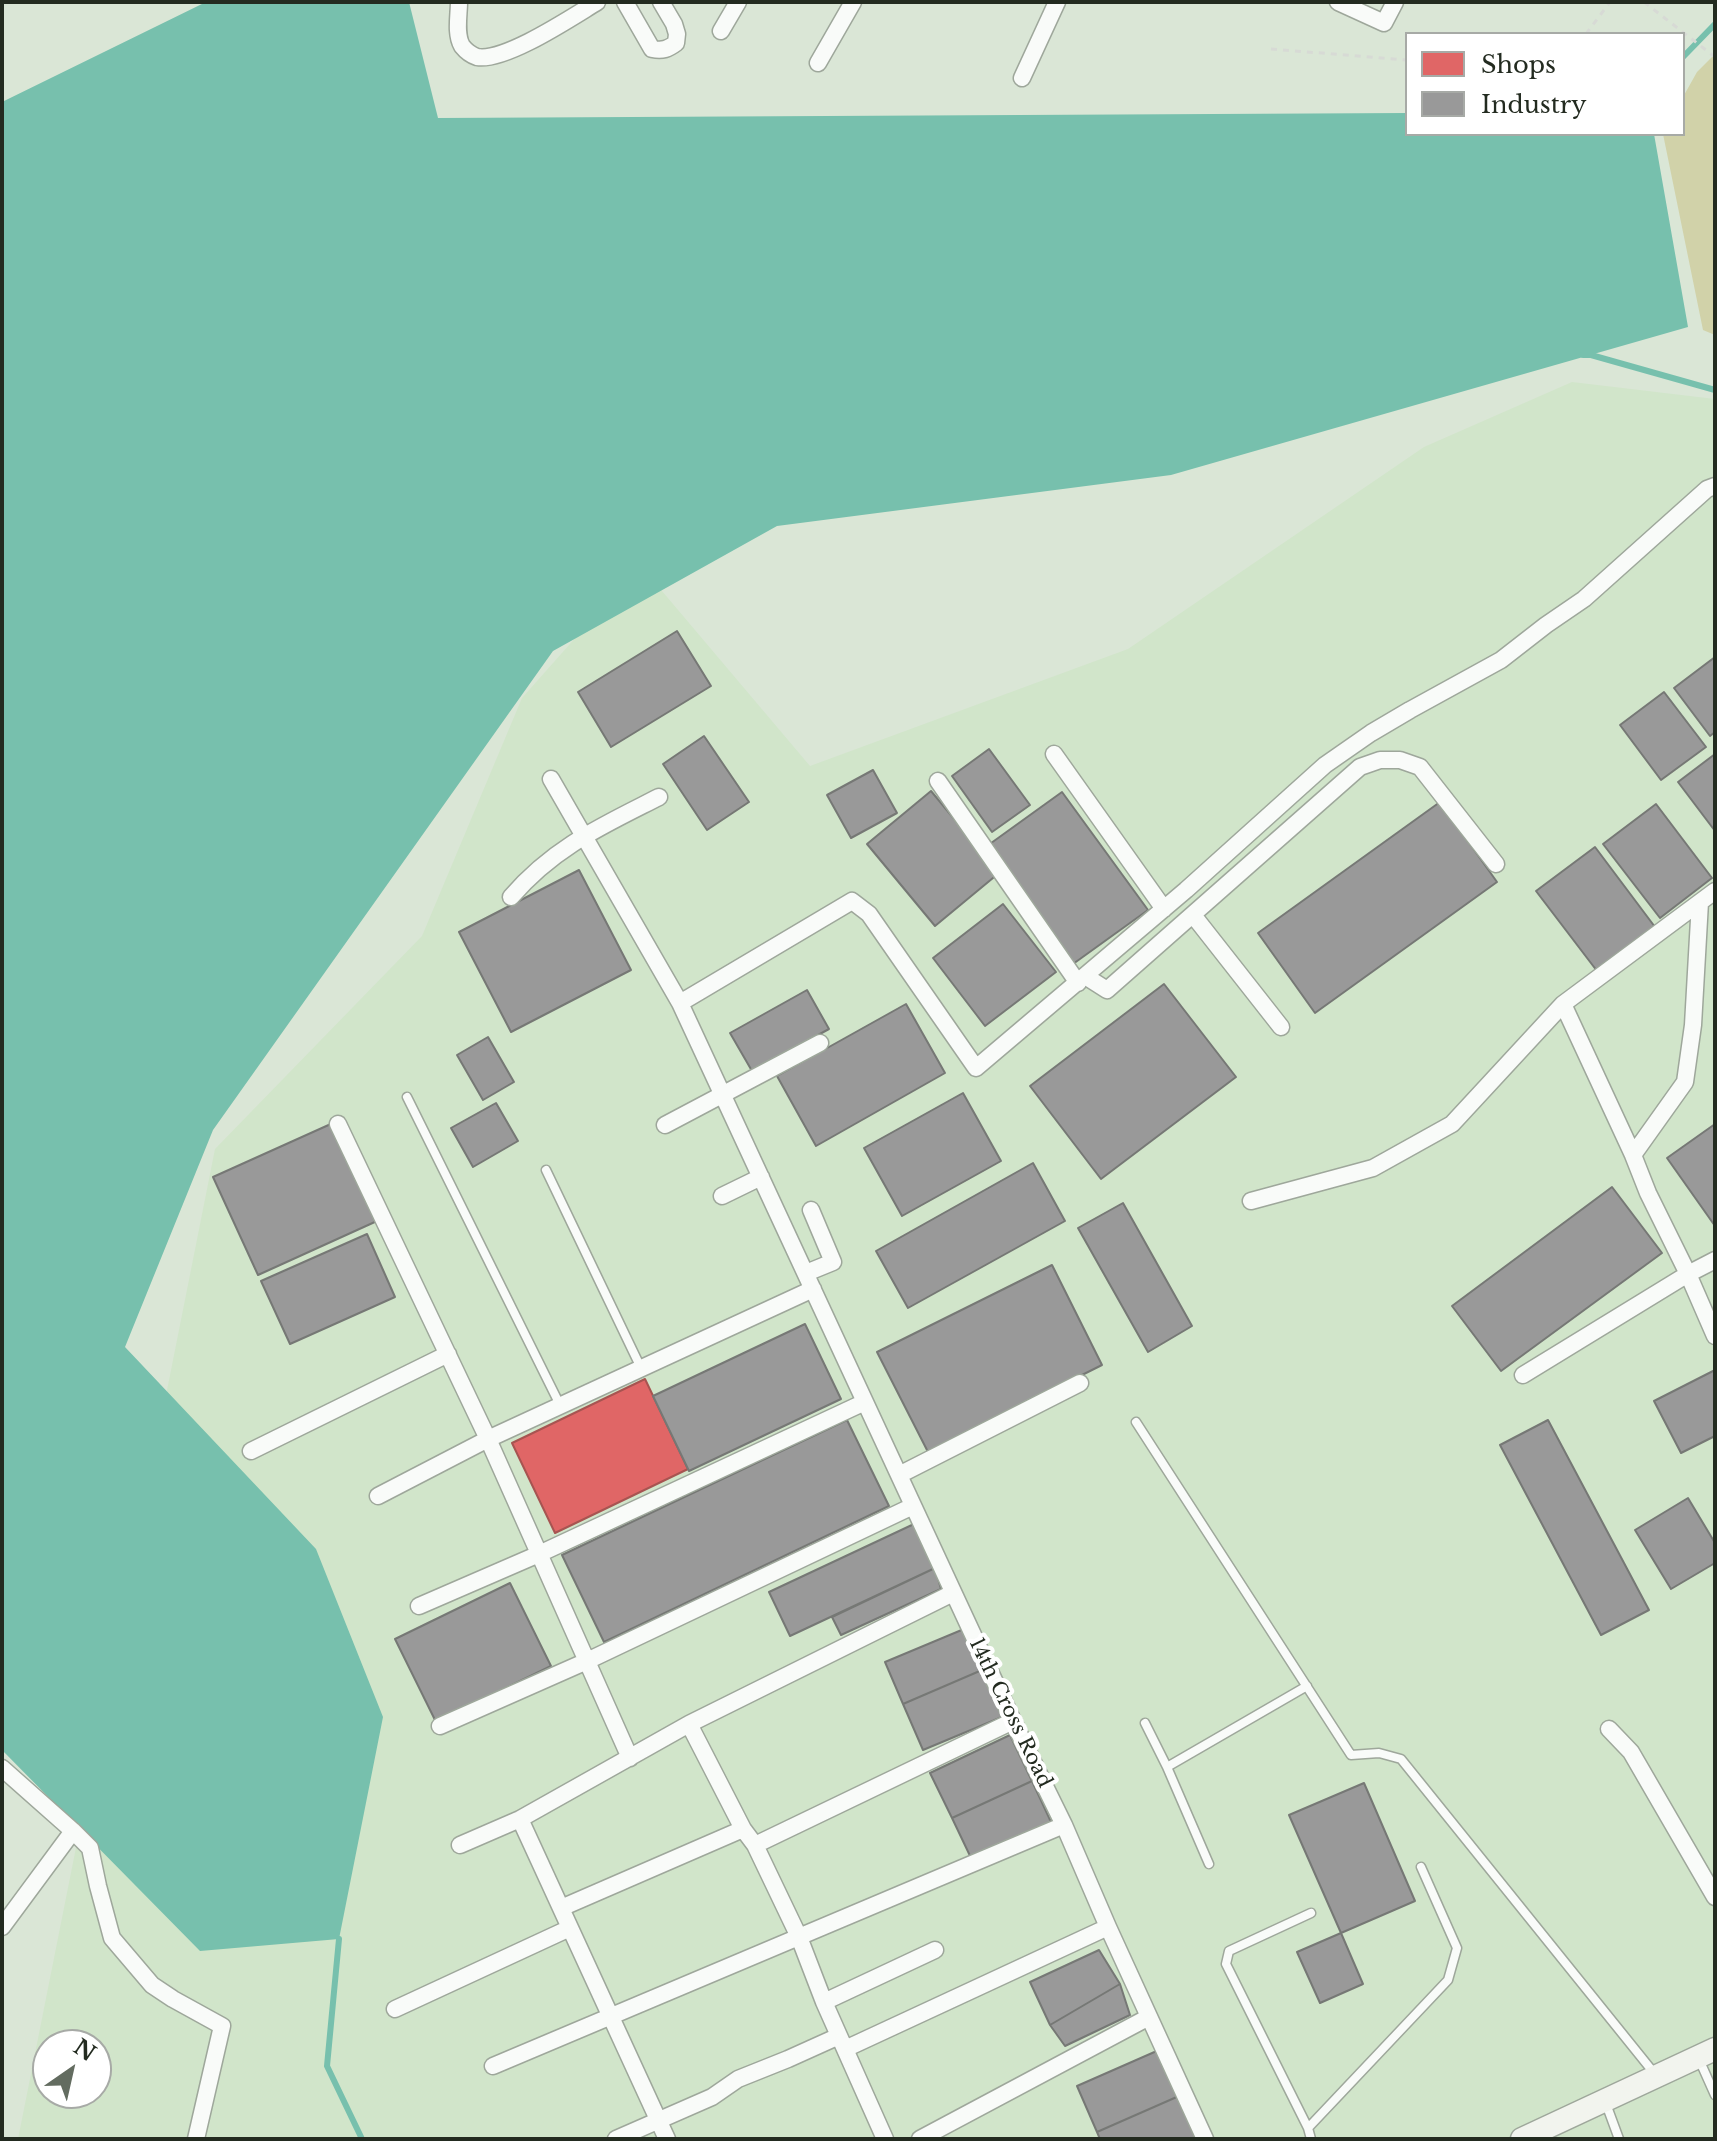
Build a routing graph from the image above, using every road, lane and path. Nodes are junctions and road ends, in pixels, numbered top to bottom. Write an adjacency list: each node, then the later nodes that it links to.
1 (459, 2): 2 (street)
2 (597, 2)
3 (625, 2): 4 (street)
4 (661, 2)
5 (738, 2): 12 (street)
6 (853, 2): 19 (street)
7 (1057, 2): 20 (street)
8 (1338, 2): 9 (street)
9 (1395, 2)
10 (1610, 2): 13 (path)
11 (1644, 2): 14 (path)
12 (721, 31)
13 (1588, 32)
14 (1683, 32)
15 (1685, 34): 17 (path)
16 (1271, 49): 18 (path)
17 (1715, 57)
18 (1405, 60)
19 (818, 63)
20 (1022, 78)
21 (1715, 486): 31 (street)
22 (1054, 754): 31 (street)
23 (551, 779): 26 (street, 14th Cross Road)
24 (938, 781): 33 (street)
25 (659, 797): 26 (street)
26 (583, 835): 29 (street); 34 (street, 14th Cross Road)
27 (1496, 864): 32 (street)
28 (1715, 891): 30 (street)
29 (511, 897)
30 (1700, 902): 35 (street); 42 (street)
31 (1164, 909): 33 (street)
32 (1193, 915): 33 (street); 36 (street)
33 (1082, 980): 34 (street)
34 (680, 1003): 38 (street, 14th Cross Road)
35 (1563, 1004): 42 (street); 46 (street)
36 (1281, 1027)
37 (820, 1043): 38 (street)
38 (723, 1095): 41 (street); 44 (street, 14th Cross Road)
39 (407, 1097): 57 (lane)
40 (338, 1124): 52 (street)
41 (665, 1125)
42 (1633, 1155): 49 (street)
43 (546, 1170): 53 (lane)
44 (761, 1177): 45 (street); 50 (street, 14th Cross Road)
45 (722, 1196)
46 (1251, 1201)
47 (811, 1210): 50 (street)
48 (1715, 1260): 49 (street)
49 (1688, 1274): 51 (street); 54 (street)
50 (809, 1281): 53 (street); 56 (street, 14th Cross Road)
51 (1715, 1336)
52 (448, 1354): 59 (street); 60 (street)
53 (641, 1368): 57 (street)
54 (1523, 1375)
55 (1080, 1383): 61 (street)
56 (865, 1402): 61 (street, 14th Cross Road); 64 (street)
57 (560, 1406): 59 (street)
58 (1136, 1422): 68 (lane)
59 (488, 1439): 62 (street); 64 (street)
60 (251, 1451)
61 (899, 1475): 63 (street, 14th Cross Road)
62 (378, 1496)
63 (913, 1506): 65 (street, 14th Cross Road); 67 (street)
64 (539, 1554): 66 (street); 67 (street)
65 (953, 1593): 69 (street, 14th Cross Road); 71 (street)
66 (419, 1606)
67 (587, 1661): 72 (street); 74 (street)
68 (1307, 1686): 75 (lane); 100 (lane)
69 (1013, 1721): 78 (street, 14th Cross Road); 82 (street)
70 (1145, 1723): 75 (lane)
71 (689, 1724): 74 (street); 79 (street)
72 (440, 1726)
73 (1609, 1729): 85 (street)
74 (630, 1758): 77 (street)
75 (1167, 1767): 83 (lane)
76 (3, 1770): 80 (street)
77 (520, 1819): 81 (street); 86 (street)
78 (1064, 1825): 89 (street, 14th Cross Road); 91 (street)
79 (743, 1829): 82 (street); 86 (street)
80 (73, 1831): 88 (street); 105 (street)
81 (460, 1845)
82 (755, 1845): 91 (street)
83 (1209, 1864)
84 (1421, 1867): 104 (lane)
85 (1715, 1897)
86 (561, 1908): 90 (street)
87 (1311, 1913): 104 (lane)
88 (2, 1927)
89 (1108, 1927): 96 (street, 14th Cross Road); 97 (street)
90 (570, 1928): 94 (street); 95 (street)
91 (799, 1937): 93 (street); 95 (street)
92 (935, 1950): 93 (street)
93 (824, 2002): 97 (street)
94 (395, 2009)
95 (611, 2016): 99 (street); 103 (street)
96 (1149, 2017): 109 (street); 110 (street, 14th Cross Road)
97 (842, 2042): 103 (street); 108 (street)
98 (1706, 2053): 100 (street); 101 (lane)
99 (493, 2066)
100 (1657, 2076): 102 (street)
101 (1715, 2095)
102 (1605, 2100): 112 (street); 113 (lane)
103 (658, 2119): 106 (street); 107 (street)
104 (1308, 2128): 111 (lane)
105 (196, 2139)
106 (616, 2139)
107 (667, 2139)
108 (885, 2139)
109 (920, 2139)
110 (1205, 2139)
111 (1311, 2139)
112 (1522, 2139)
113 (1619, 2139)

